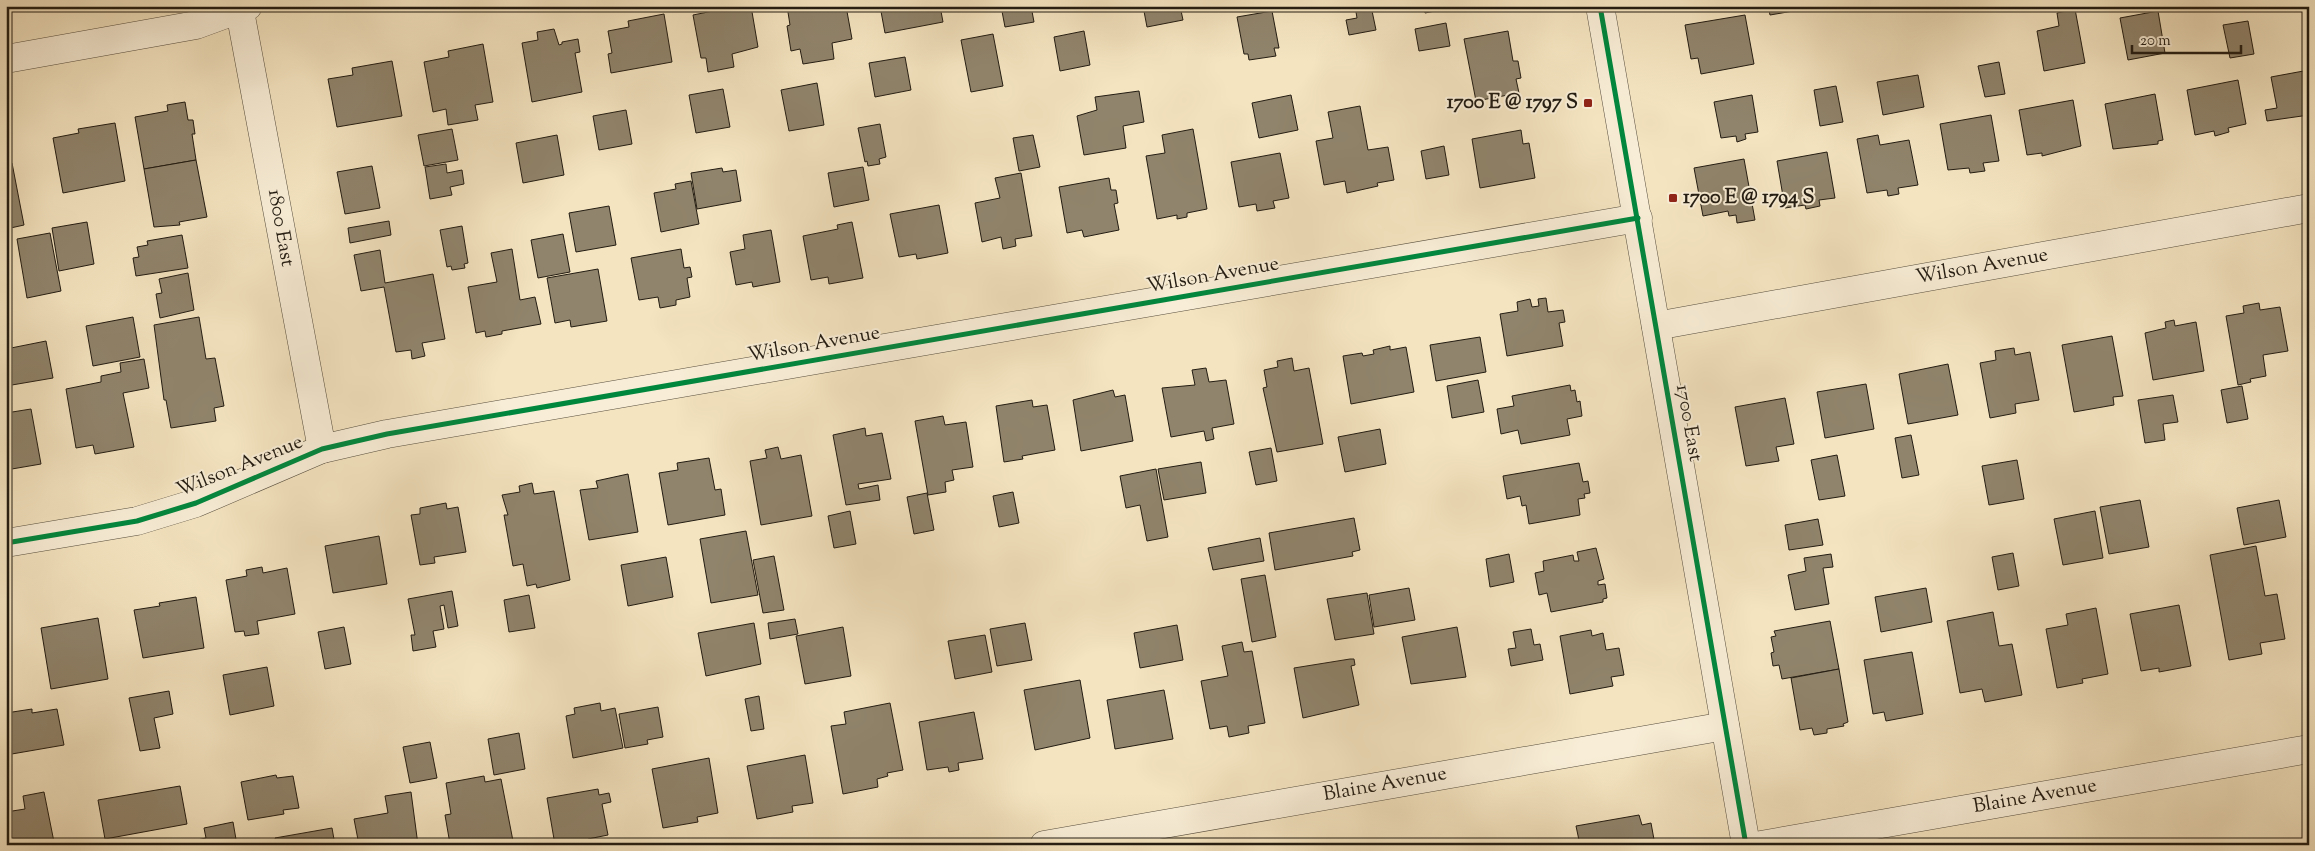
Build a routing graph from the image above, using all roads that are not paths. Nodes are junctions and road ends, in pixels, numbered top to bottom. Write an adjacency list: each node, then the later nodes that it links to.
1 (1600, 6): 5 (street, 1700 East)
2 (242, 7): 3 (street); 7 (street, 1800 East)
3 (6, 59)
4 (2309, 208): 6 (street, Wilson Avenue)
5 (1638, 218): 6 (street, 1700 East); 7 (street, Wilson Avenue)
6 (1656, 326): 9 (street, 1700 East)
7 (322, 449): 8 (street, Wilson Avenue)
8 (6, 543)
9 (1725, 726): 11 (street, Blaine Avenue); 12 (street, 1700 East)
10 (2309, 749): 13 (street, Blaine Avenue)
11 (1044, 845)
12 (1746, 845)
13 (1761, 845)

